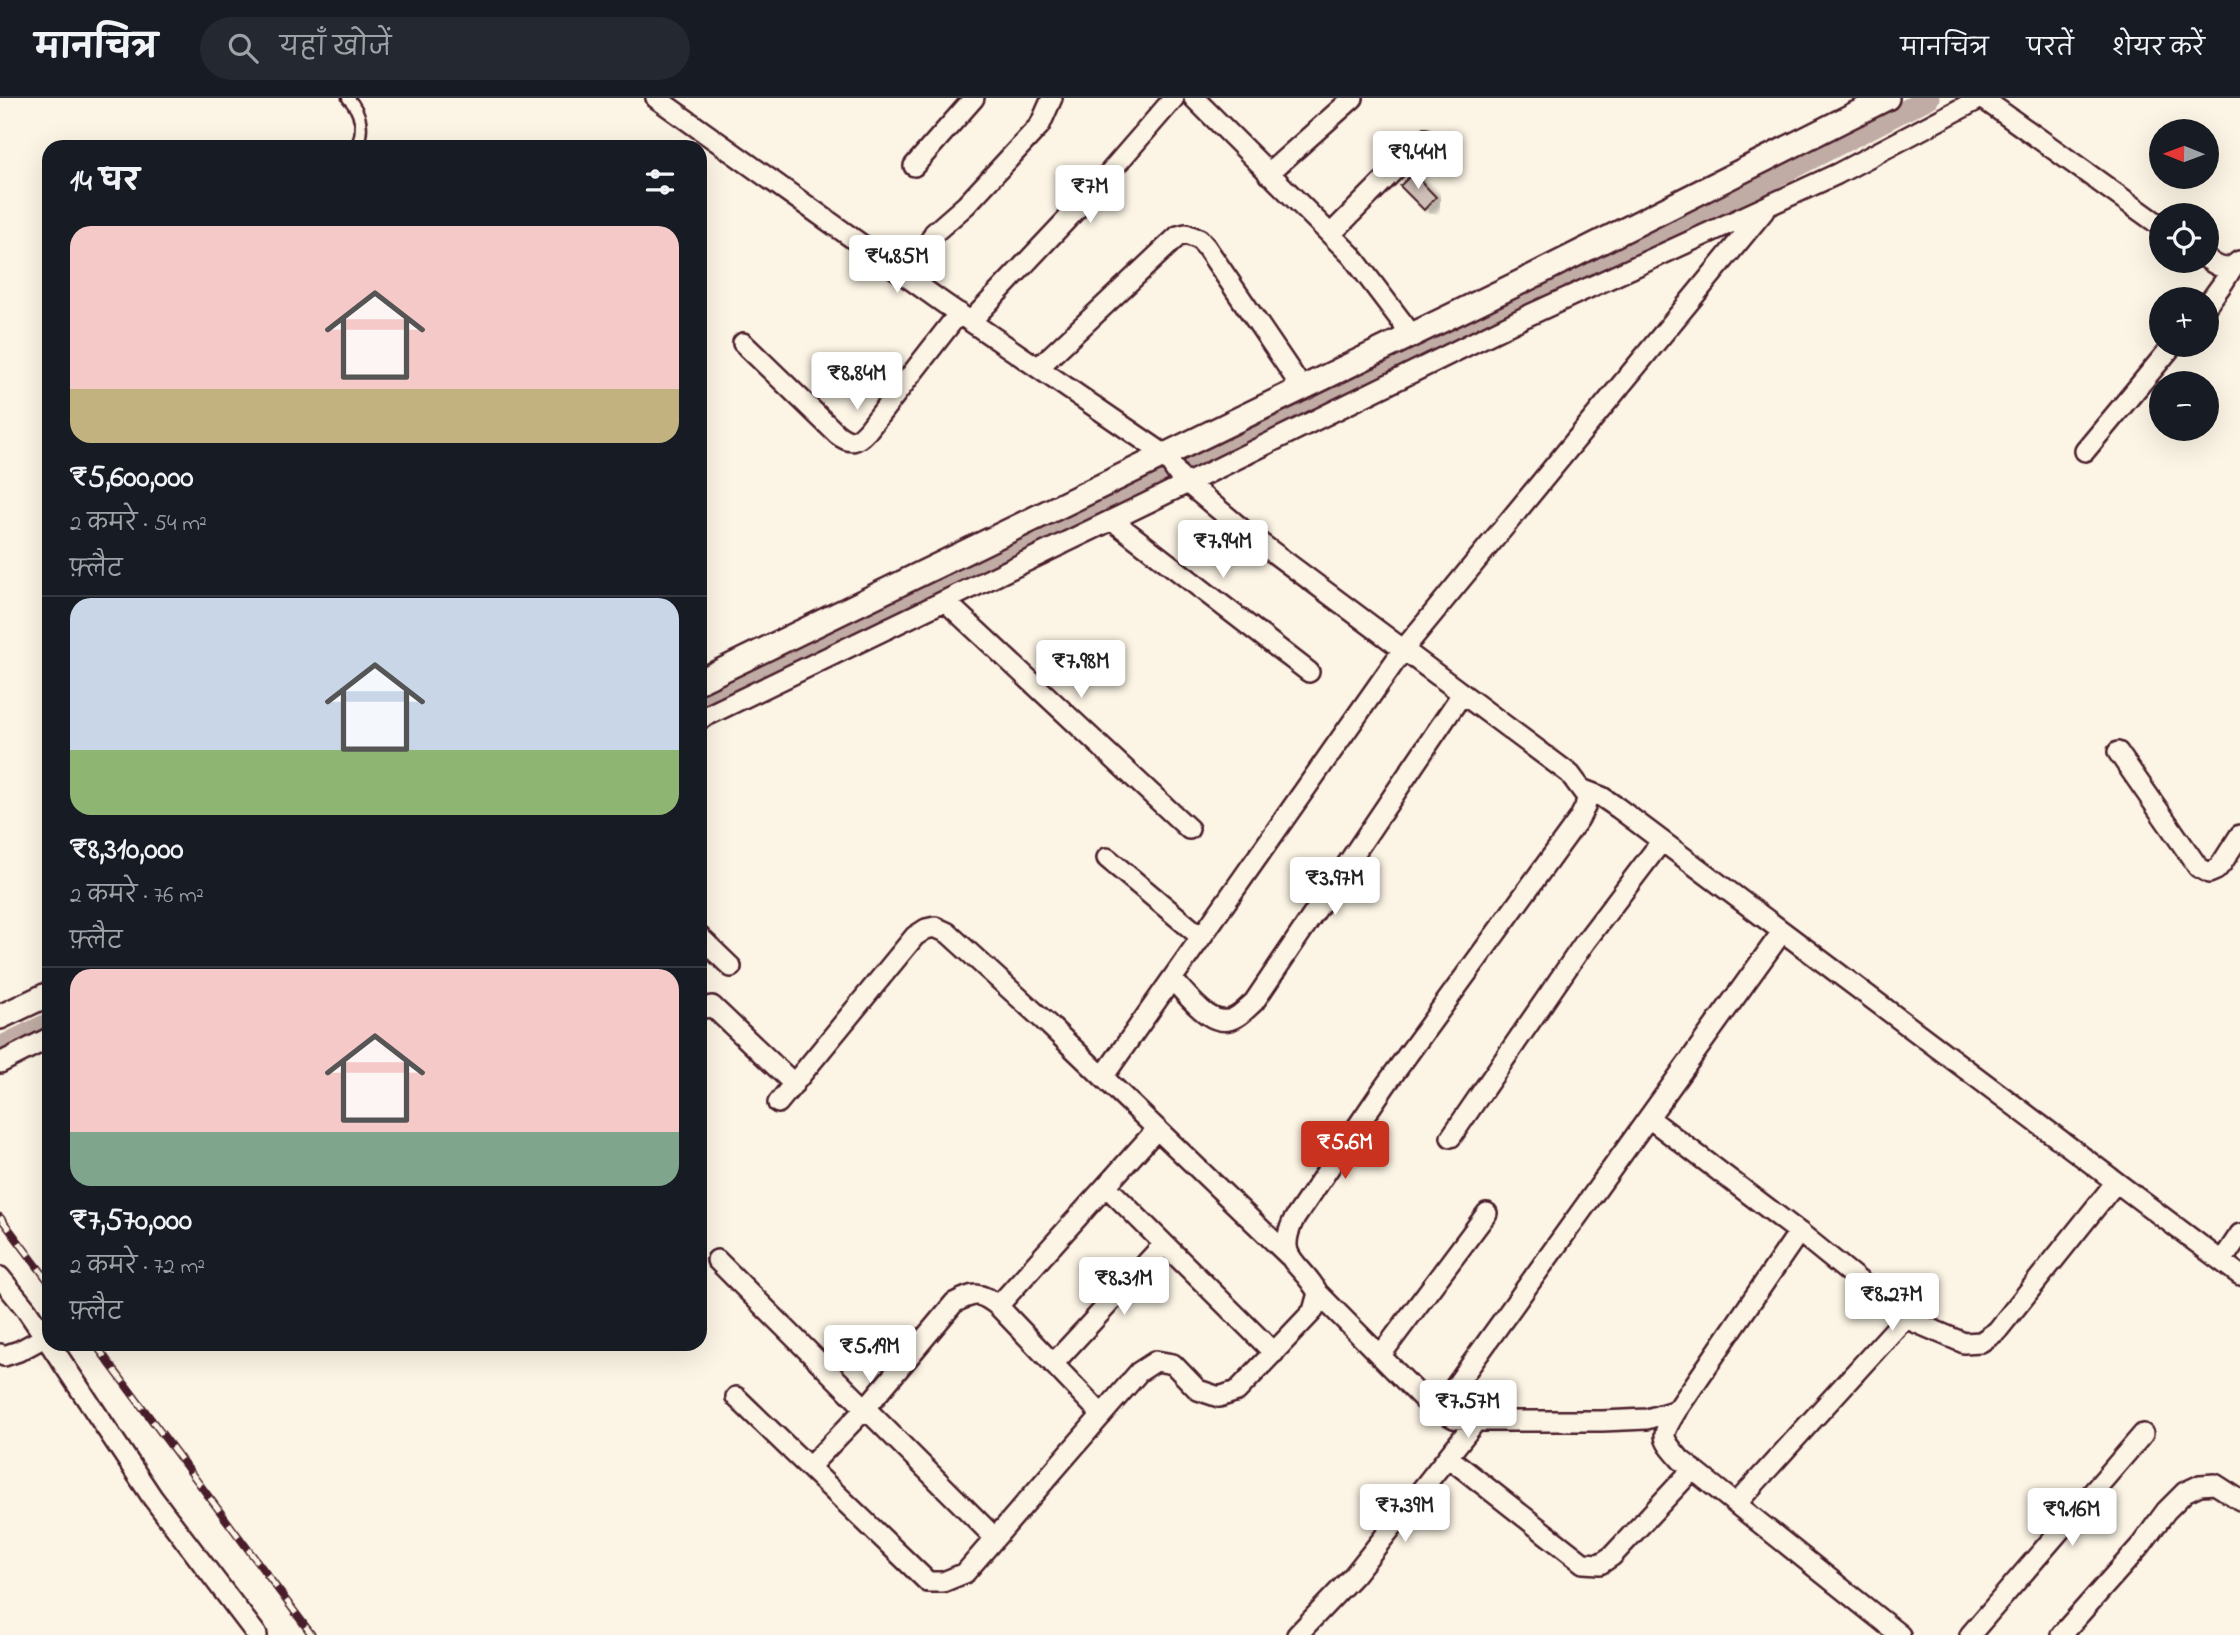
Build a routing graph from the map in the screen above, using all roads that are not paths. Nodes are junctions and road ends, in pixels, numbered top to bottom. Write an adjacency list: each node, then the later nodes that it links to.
1 (348, 98): 11 (lane)
2 (656, 98): 19 (street)
3 (974, 98): 12 (street)
4 (1052, 98): 19 (street)
5 (1174, 98): 21 (street)
6 (1194, 98): 13 (street)
7 (1353, 98): 13 (street)
8 (1887, 98): 22 (street)
9 (1981, 98): 14 (street); 15 (street)
10 (1424, 139): 16 (street)
11 (359, 140)
12 (914, 166)
13 (1268, 174): 16 (street)
14 (1768, 205): 28 (street); 31 (street)
15 (2149, 217)
16 (1331, 234): 22 (street)
17 (2236, 263): 18 (street); 20 (street)
18 (2219, 268)
19 (919, 285): 21 (street)
20 (2219, 290)
21 (965, 317): 23 (street); 25 (street)
22 (1411, 334): 26 (street)
23 (743, 343)
24 (2162, 357): 27 (street)
25 (1039, 367): 26 (street); 28 (street)
26 (1302, 388): 28 (street)
27 (2085, 451)
28 (1175, 468): 29 (street); 31 (street); 33 (street)
29 (1112, 520): 30 (street); 32 (street)
30 (945, 601): 35 (street); 38 (street)
31 (1403, 650): 34 (street); 43 (street)
32 (1309, 672)
33 (707, 678)
34 (1462, 694): 37 (street); 46 (street)
35 (707, 716)
36 (2118, 752): 39 (street)
37 (1584, 790): 40 (street); 64 (street)
38 (1189, 828)
39 (2240, 835)
40 (1661, 842): 42 (street); 57 (street)
41 (1107, 858): 43 (street)
42 (1782, 932): 55 (street); 58 (street)
43 (1201, 937): 46 (street)
44 (707, 943): 45 (street)
45 (731, 967)
46 (1172, 979): 52 (street)
47 (42, 998): 49 (street)
48 (707, 1007): 53 (street)
49 (0, 1017)
50 (42, 1042): 51 (street)
51 (0, 1063)
52 (1103, 1077): 53 (street); 56 (street)
53 (794, 1084): 54 (street)
54 (778, 1104)
55 (1649, 1118): 61 (street); 81 (street)
56 (1157, 1129): 59 (street); 64 (street)
57 (1451, 1137)
58 (2116, 1182): 66 (street); 71 (street)
59 (1106, 1186): 63 (street); 70 (street)
60 (1487, 1213): 77 (street)
61 (1799, 1232): 71 (street); 82 (street)
62 (2240, 1234): 66 (street)
63 (1164, 1244): 75 (street); 78 (street)
64 (1289, 1256): 69 (street)
65 (716, 1260): 80 (street)
66 (2222, 1261): 67 (street)
67 (2240, 1275)
68 (0, 1277): 72 (street)
69 (1318, 1293): 75 (street); 77 (street)
70 (998, 1306): 78 (street); 80 (street)
71 (1905, 1318): 90 (street)
72 (42, 1333)
73 (42, 1343): 76 (street)
74 (55, 1351): 92 (street)
75 (1274, 1353): 83 (street)
76 (0, 1354)
77 (1380, 1356): 81 (street)
78 (1053, 1364): 83 (street)
79 (736, 1397): 87 (street)
80 (865, 1409): 87 (street); 91 (street)
81 (1439, 1409): 84 (street)
82 (1676, 1410): 84 (street); 88 (street)
83 (1102, 1415): 91 (street)
84 (1476, 1421): 86 (street)
85 (2143, 1434): 95 (street)
86 (1448, 1457): 88 (street); 93 (street)
87 (809, 1467): 91 (street)
88 (1693, 1469): 90 (street)
89 (2240, 1500): 96 (street)
90 (1736, 1504): 94 (street)
91 (995, 1538)
92 (257, 1635)
93 (1297, 1635)
94 (1900, 1635)
95 (1970, 1635)
96 (2061, 1635)

